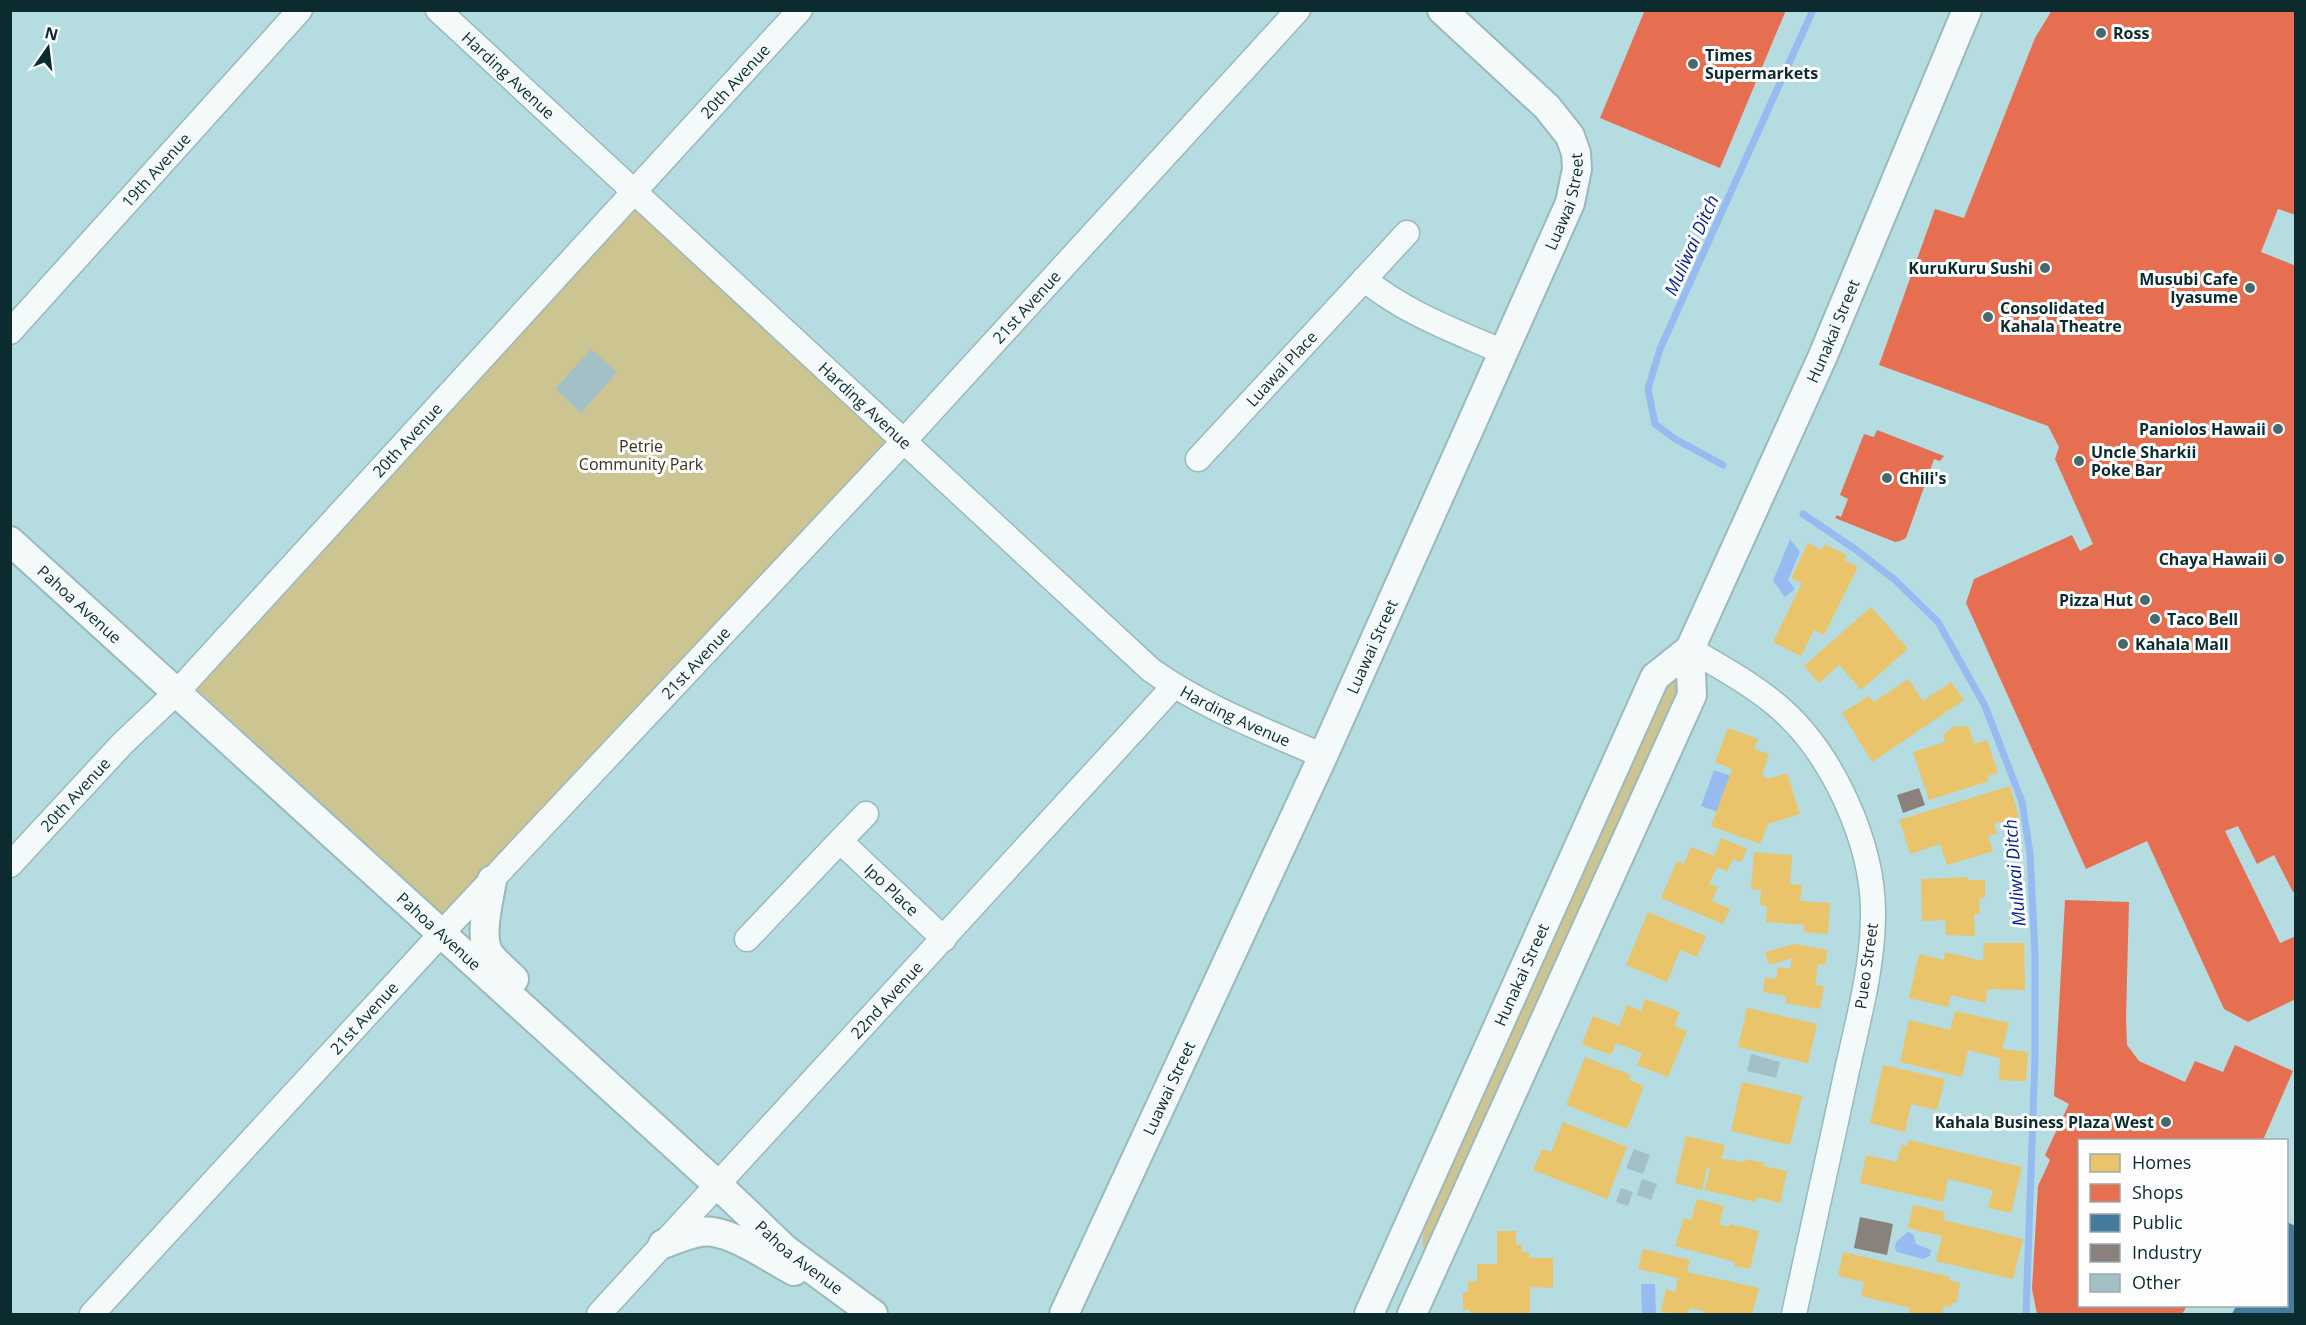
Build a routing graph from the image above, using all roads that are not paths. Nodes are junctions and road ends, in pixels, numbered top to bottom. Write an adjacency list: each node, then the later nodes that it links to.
1 (300, 10): 10 (street, 19th Avenue)
2 (438, 10): 7 (street, Harding Avenue)
3 (800, 10): 7 (street, 20th Avenue)
4 (1298, 10): 12 (street, 21st Avenue)
5 (1442, 10): 11 (street, Luawai Street)
6 (1967, 10): 15 (street, Hunakai Street)
7 (633, 191): 12 (street, Harding Avenue); 17 (street, 20th Avenue)
8 (1407, 233): 9 (street, Luawai Place)
9 (1364, 279): 11 (street); 13 (street, Luawai Place)
10 (10, 332)
11 (1503, 352): 18 (street, Luawai Street)
12 (903, 441): 16 (street, Harding Avenue); 22 (street, 21st Avenue)
13 (1198, 459)
14 (10, 541): 17 (street, Pahoa Avenue)
15 (1690, 649): 33 (street, Hunakai Street); 34 (street, Hunakai Street); 35 (street, Pueo Street)
16 (1174, 686): 18 (street, Harding Avenue); 25 (street, 22nd Avenue)
17 (177, 692): 21 (street, 20th Avenue); 23 (street, Pahoa Avenue)
18 (1323, 756): 32 (street, Luawai Street)
19 (866, 814): 20 (street)
20 (840, 841): 24 (street); 25 (street, Ipo Place)
21 (10, 865)
22 (492, 880): 23 (street, 21st Avenue); 26 (street)
23 (441, 934): 26 (street, Pahoa Avenue); 30 (street, 21st Avenue)
24 (747, 939)
25 (944, 939): 27 (street, 22nd Avenue)
26 (570, 1051): 27 (street, Pahoa Avenue)
27 (718, 1185): 28 (street, 22nd Avenue); 29 (street, Pahoa Avenue)
28 (663, 1244): 29 (street); 31 (street, 22nd Avenue)
29 (869, 1312)
30 (92, 1314)
31 (599, 1314)
32 (1064, 1314)
33 (1369, 1314)
34 (1412, 1314)
35 (1794, 1314)

